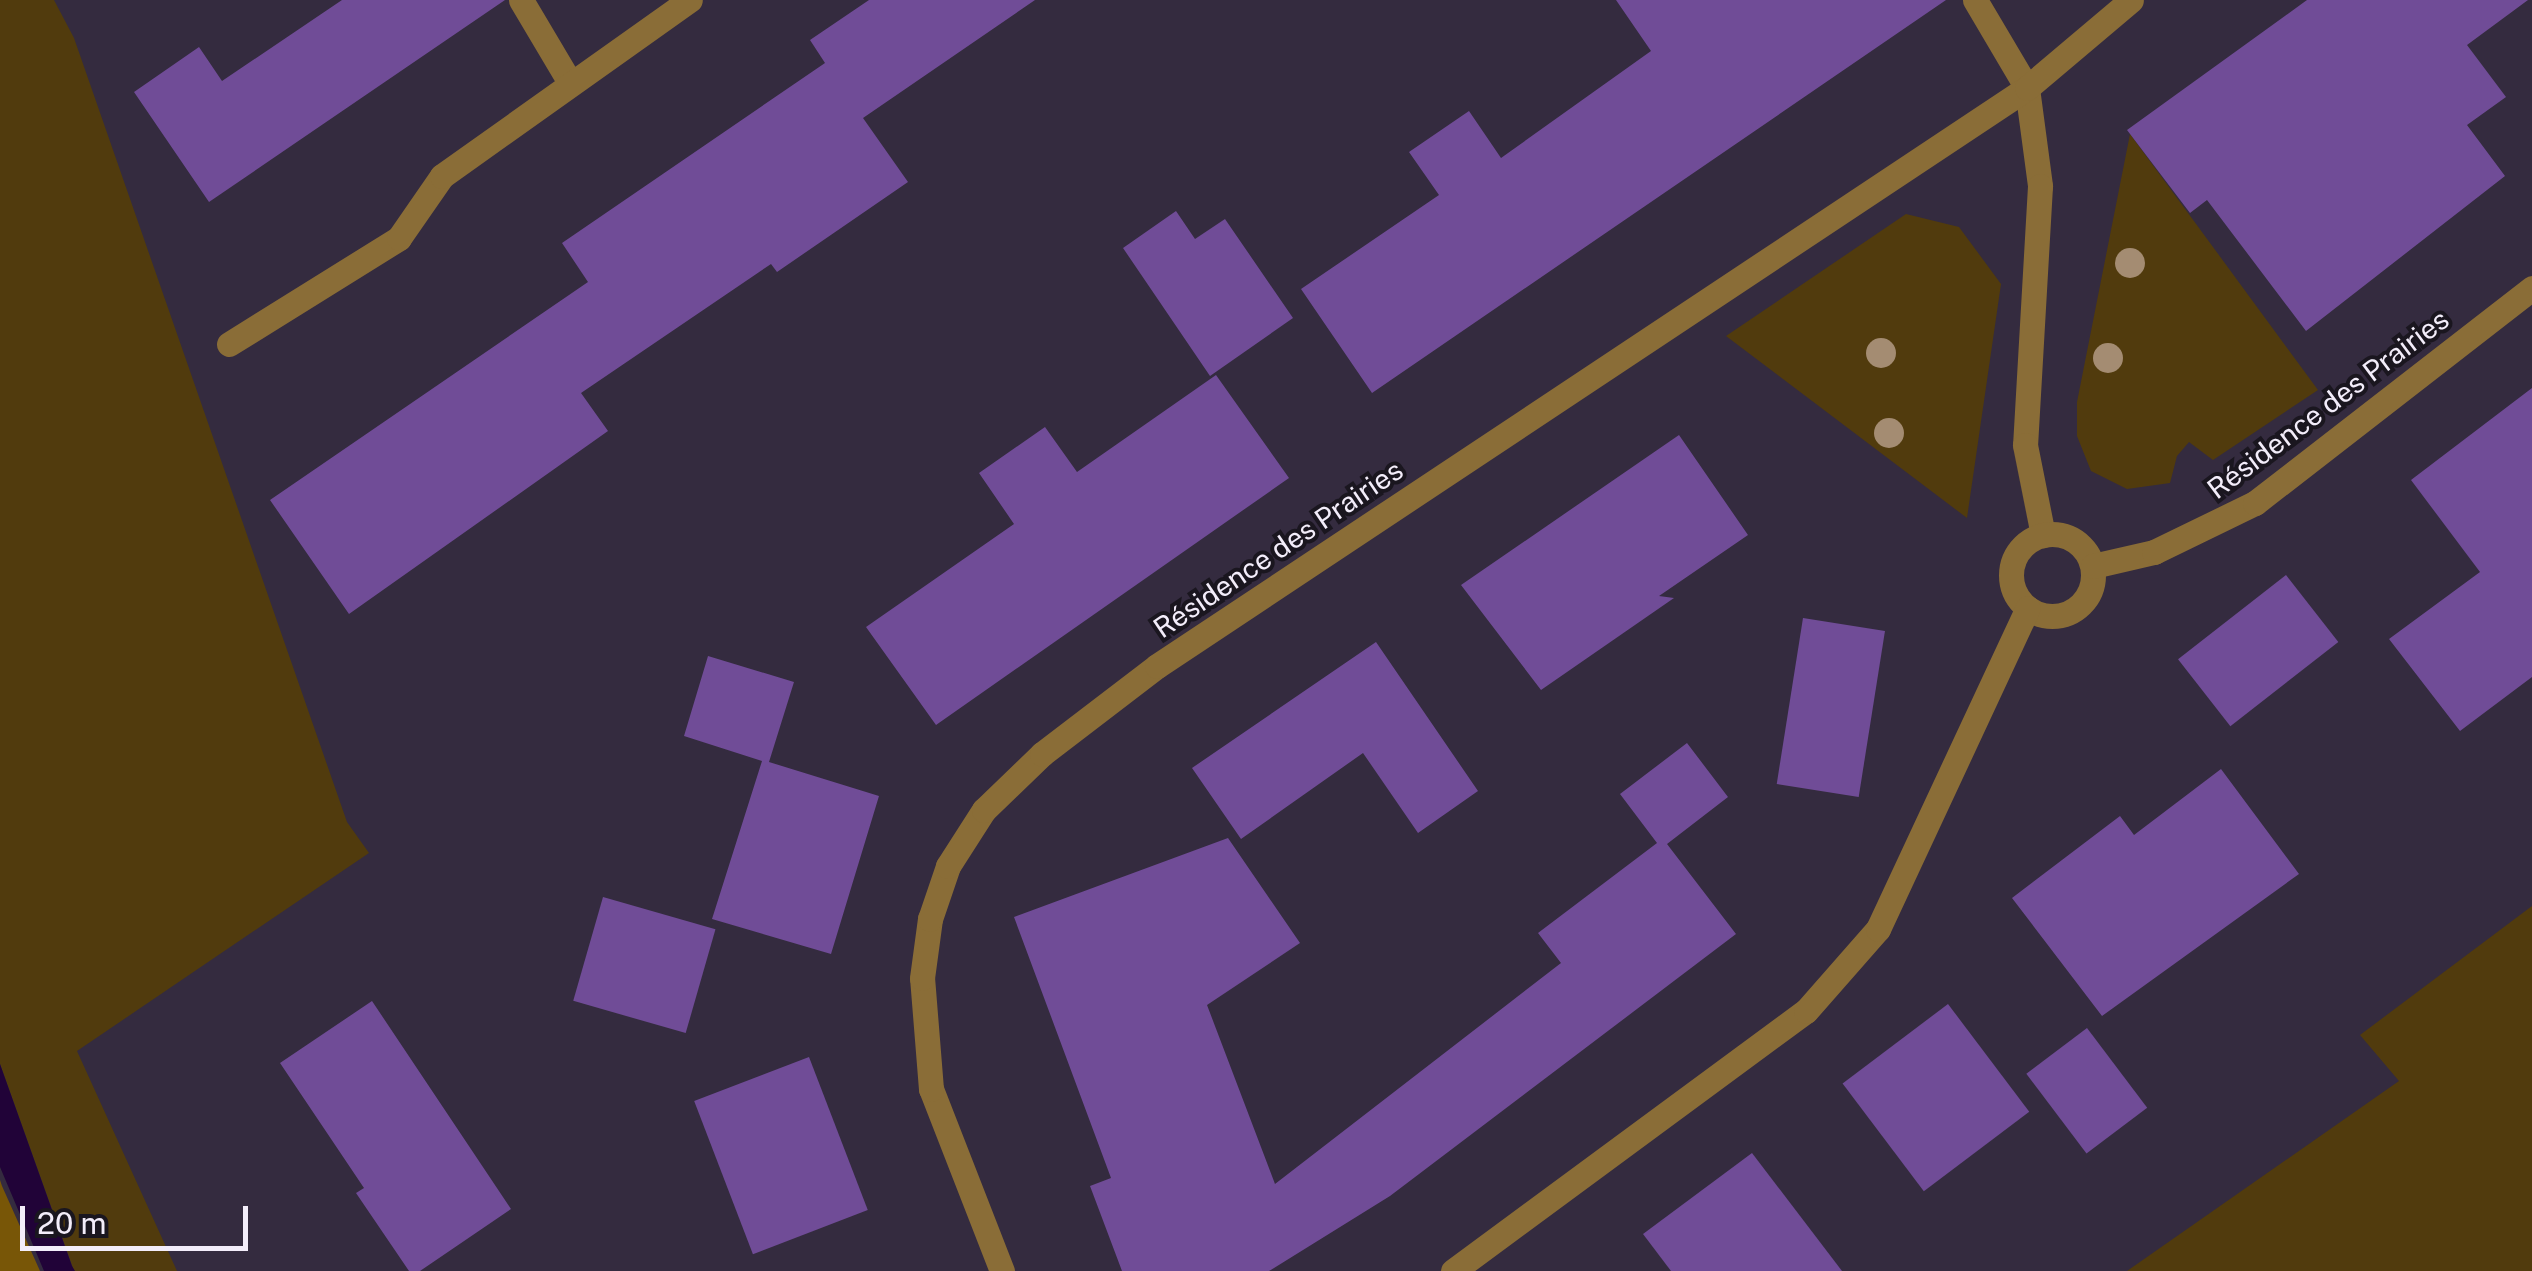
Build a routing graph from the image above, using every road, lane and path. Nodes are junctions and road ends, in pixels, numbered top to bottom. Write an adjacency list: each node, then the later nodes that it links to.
1 (521, 0): 5 (street)
2 (690, 0): 5 (street)
3 (1974, 0): 6 (street)
4 (2131, 0): 6 (street, Résidence des Prairies)
5 (569, 81): 8 (street)
6 (2027, 88): 9 (street); 12 (street, Résidence des Prairies)
7 (2532, 288): 10 (street, Résidence des Prairies)
8 (229, 344)
9 (2043, 535): 10 (street); 11 (street)
10 (2093, 566): 11 (street)
11 (2028, 608): 13 (street)
12 (1002, 1271)
13 (1453, 1271)

